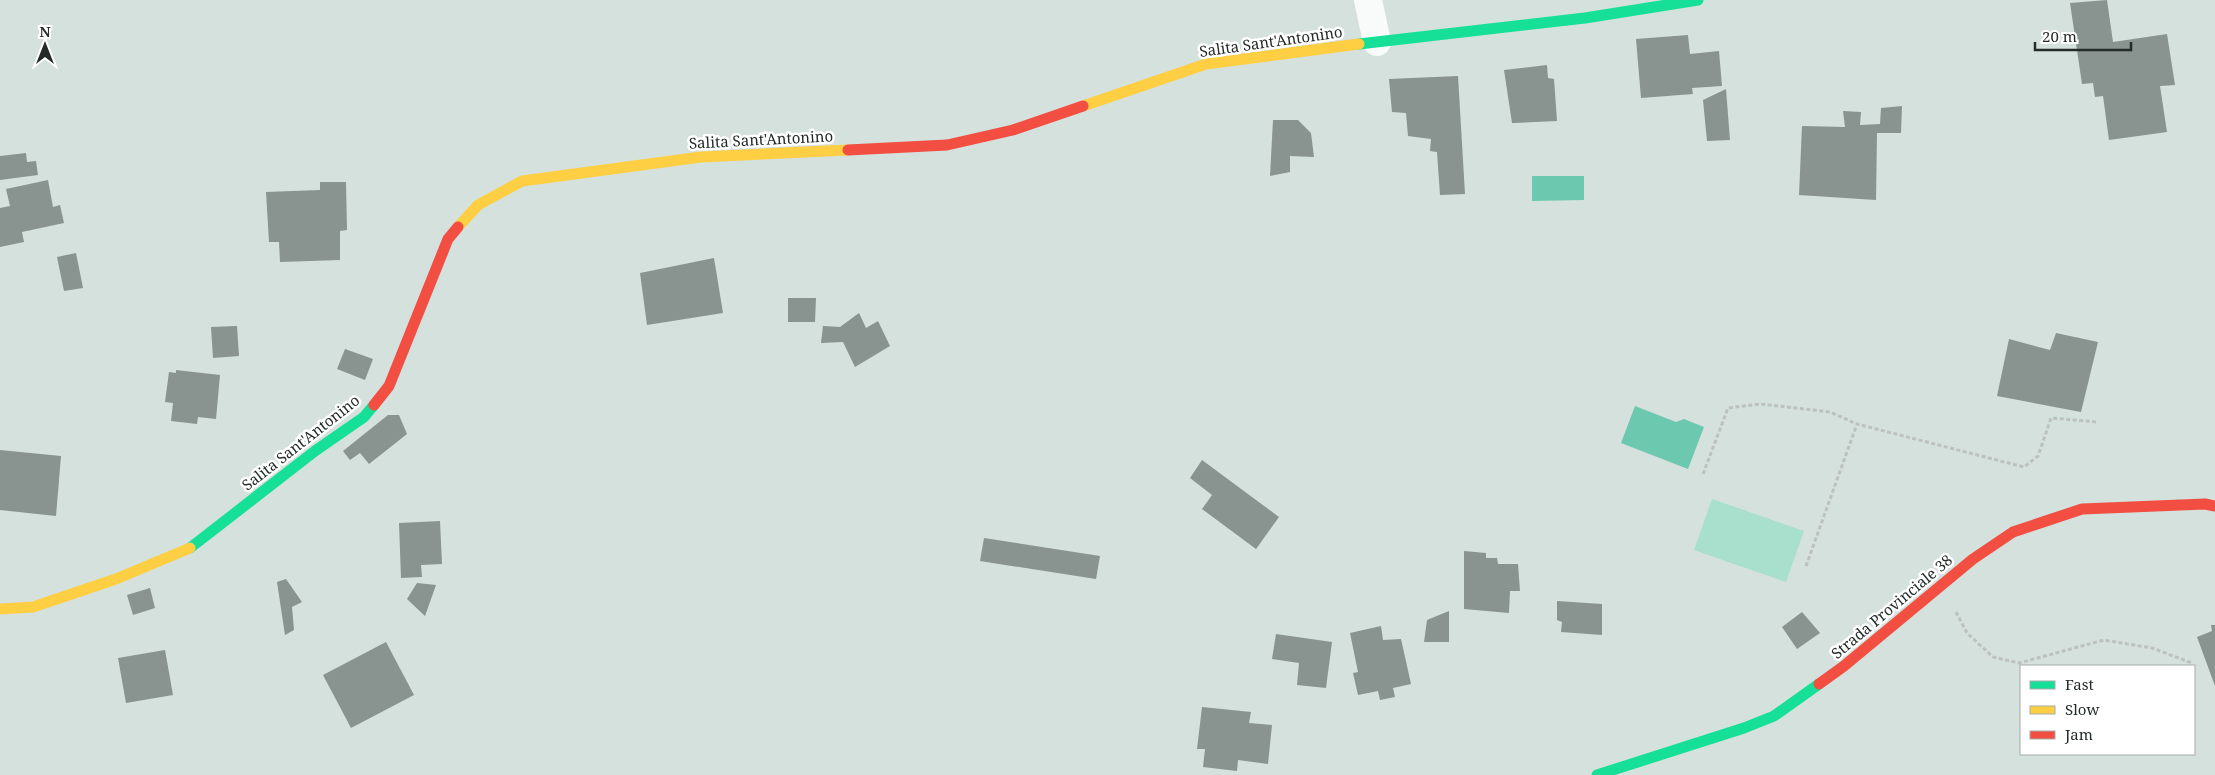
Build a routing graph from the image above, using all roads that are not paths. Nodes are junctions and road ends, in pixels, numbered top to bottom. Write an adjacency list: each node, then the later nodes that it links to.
1 (1368, 0): 3 (street)
2 (1698, 0): 3 (street, Salita Sant'Antonino)
3 (1376, 42): 5 (street, Salita Sant'Antonino)
4 (2215, 506): 6 (street, Strada Provinciale 38)
5 (0, 609)
6 (1597, 775)

